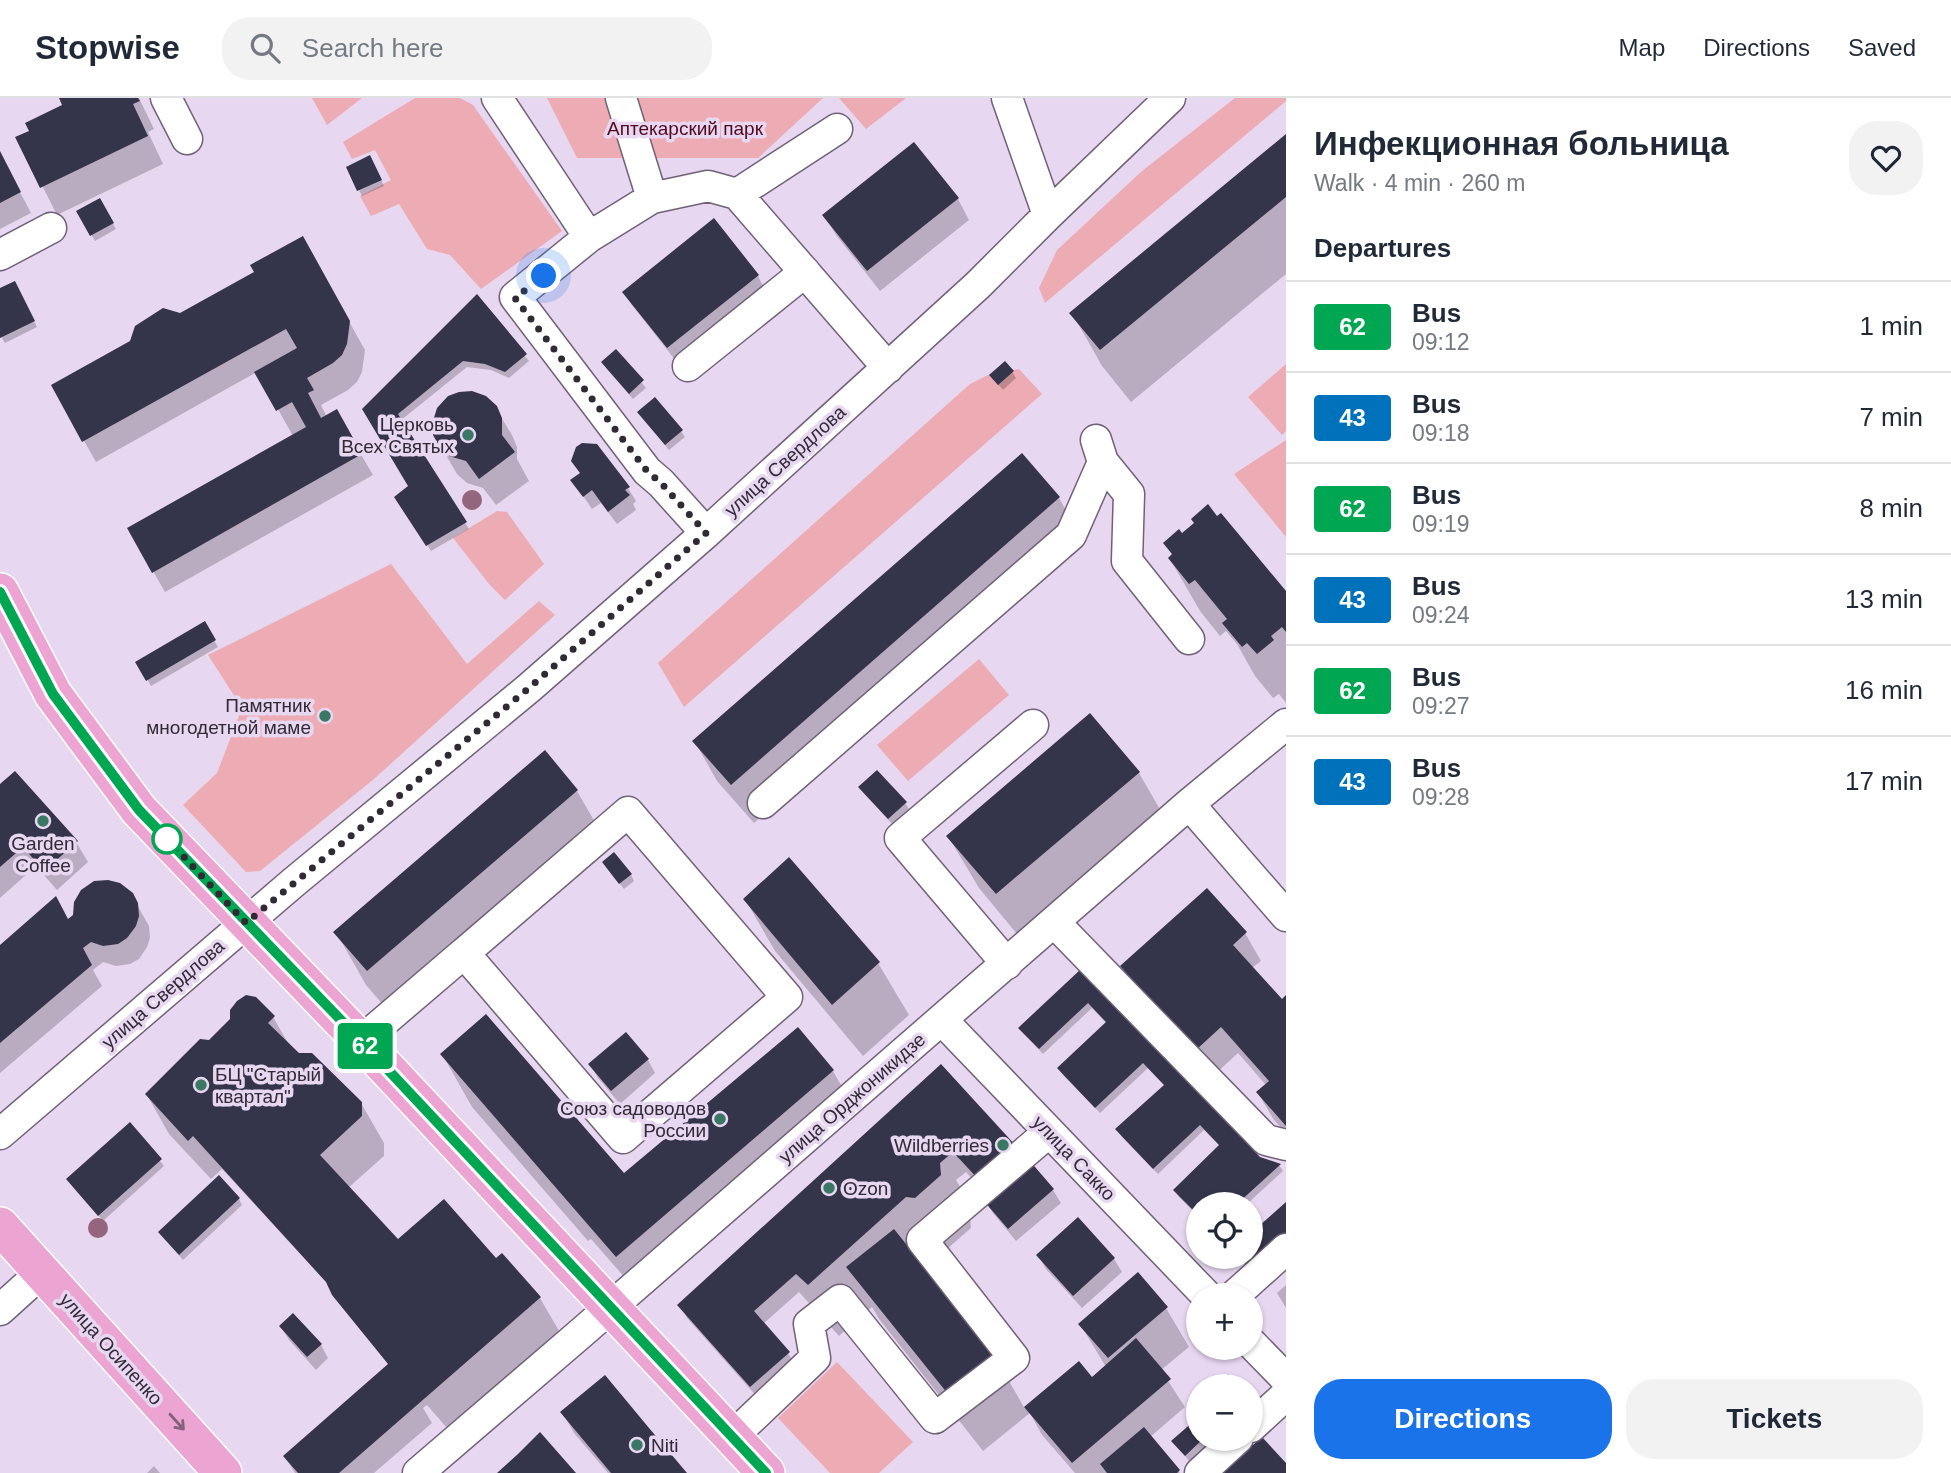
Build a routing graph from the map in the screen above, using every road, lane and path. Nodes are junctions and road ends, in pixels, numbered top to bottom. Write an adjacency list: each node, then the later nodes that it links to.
1 (166, 98): 7 (street)
2 (497, 98): 12 (street)
3 (621, 98): 9 (street)
4 (1007, 98): 10 (street)
5 (1170, 98): 10 (street, улица Свердлова)
6 (837, 129): 8 (street)
7 (187, 139)
8 (737, 194): 9 (street); 14 (street)
9 (652, 198): 12 (street)
10 (1048, 215): 16 (street, улица Свердлова)
11 (51, 228): 13 (street)
12 (589, 237): 17 (street)
13 (0, 255)
14 (804, 272): 15 (street); 16 (street)
15 (688, 366)
16 (888, 368): 17 (street, улица Свердлова)
17 (706, 533): 26 (street, улица Свердлова)
18 (0, 592): 26 (main road)
19 (1189, 639): 22 (street)
20 (1286, 724): 23 (street, улица Орджоникидзе)
21 (1033, 725): 28 (street)
22 (763, 803)
23 (1189, 804): 24 (street); 25 (street, улица Орджоникидзе)
24 (1286, 915)
25 (1054, 922): 28 (street, улица Орджоникидзе); 33 (street)
26 (246, 923): 30 (main road); 32 (street, улица Свердлова)
27 (464, 953): 27 (street); 30 (street)
28 (1007, 964): 29 (street, улица Орджоникидзе)
29 (942, 1020): 31 (street, улица Сакко); 39 (street, улица Орджоникидзе)
30 (361, 1041): 39 (main road)
31 (1049, 1132): 37 (street, улица Сакко); 45 (street)
32 (0, 1134)
33 (1286, 1144)
34 (0, 1226): 36 (main road, улица Осипенко)
35 (1286, 1249): 38 (street)
36 (42, 1272): 40 (street); 47 (main road, улица Осипенко, one-way to 47)
37 (1194, 1283)
38 (1248, 1283)
39 (610, 1307): 45 (main road); 48 (street, улица Орджоникидзе)
40 (0, 1310)
41 (1263, 1355): 42 (street)
42 (1286, 1379)
43 (1286, 1395): 44 (street)
44 (1263, 1416)
45 (732, 1437): 49 (main road)
46 (1224, 1451): 50 (street)
47 (223, 1473)
48 (418, 1473)
49 (766, 1473)
50 (1200, 1473)

